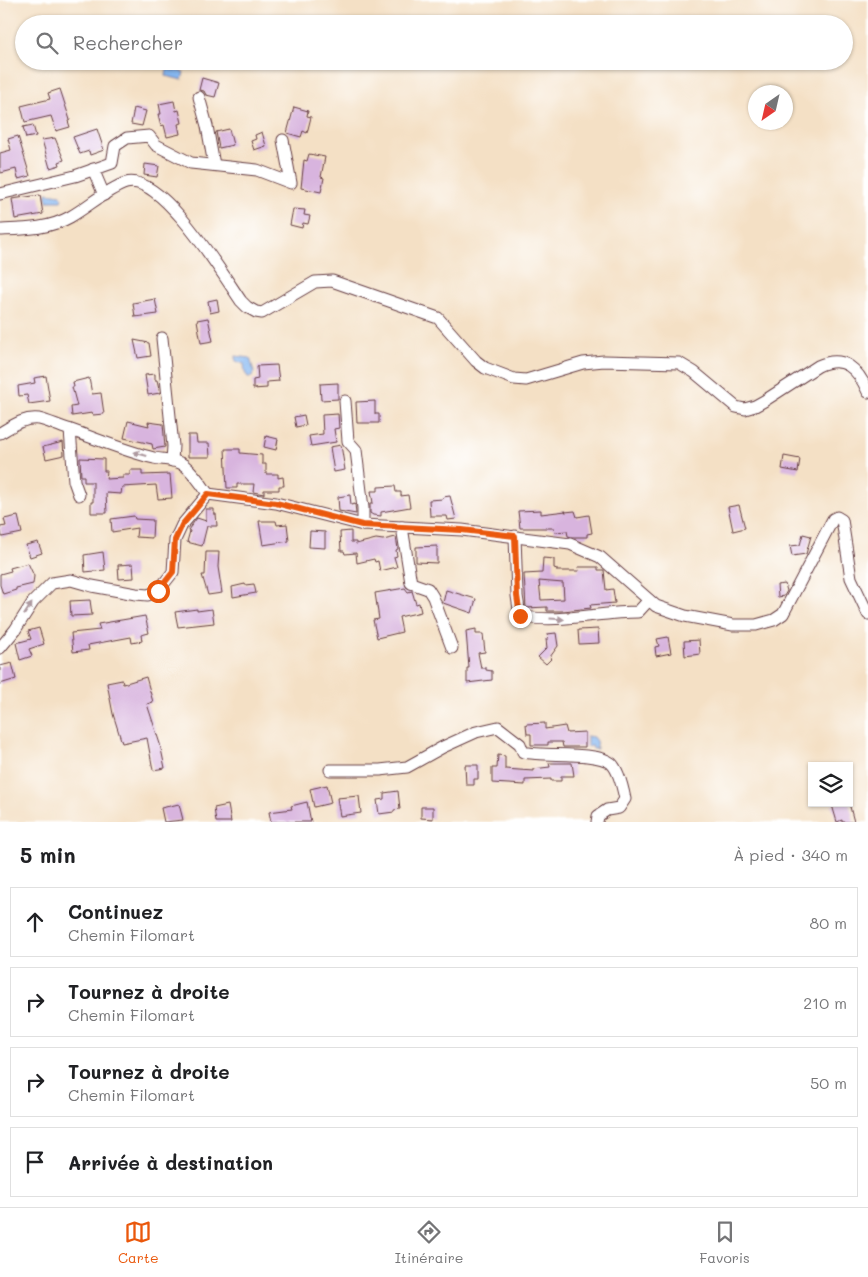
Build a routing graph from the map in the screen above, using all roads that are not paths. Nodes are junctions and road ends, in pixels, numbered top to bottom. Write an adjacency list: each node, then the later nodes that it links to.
1 (199, 97): 3 (street)
2 (283, 140): 3 (street)
3 (214, 165): 4 (street)
4 (93, 169): 5 (street); 6 (street)
5 (0, 194)
6 (104, 195): 7 (street); 9 (street)
7 (0, 230)
8 (162, 338): 13 (street)
9 (868, 392)
10 (345, 401): 16 (street)
11 (70, 430): 12 (street); 13 (street, one-way to 11); 15 (street)
12 (0, 433)
13 (172, 461): 14 (street)
14 (208, 494): 16 (street); 21 (street, one-way to 14)
15 (79, 495)
16 (362, 525): 17 (street)
17 (402, 527): 18 (street); 22 (street)
18 (515, 536): 19 (street); 19 (street, one-way to 19)
19 (649, 600): 20 (street)
20 (868, 614)
21 (0, 648)
22 (452, 648)
23 (330, 770): 24 (street)
24 (597, 822)

